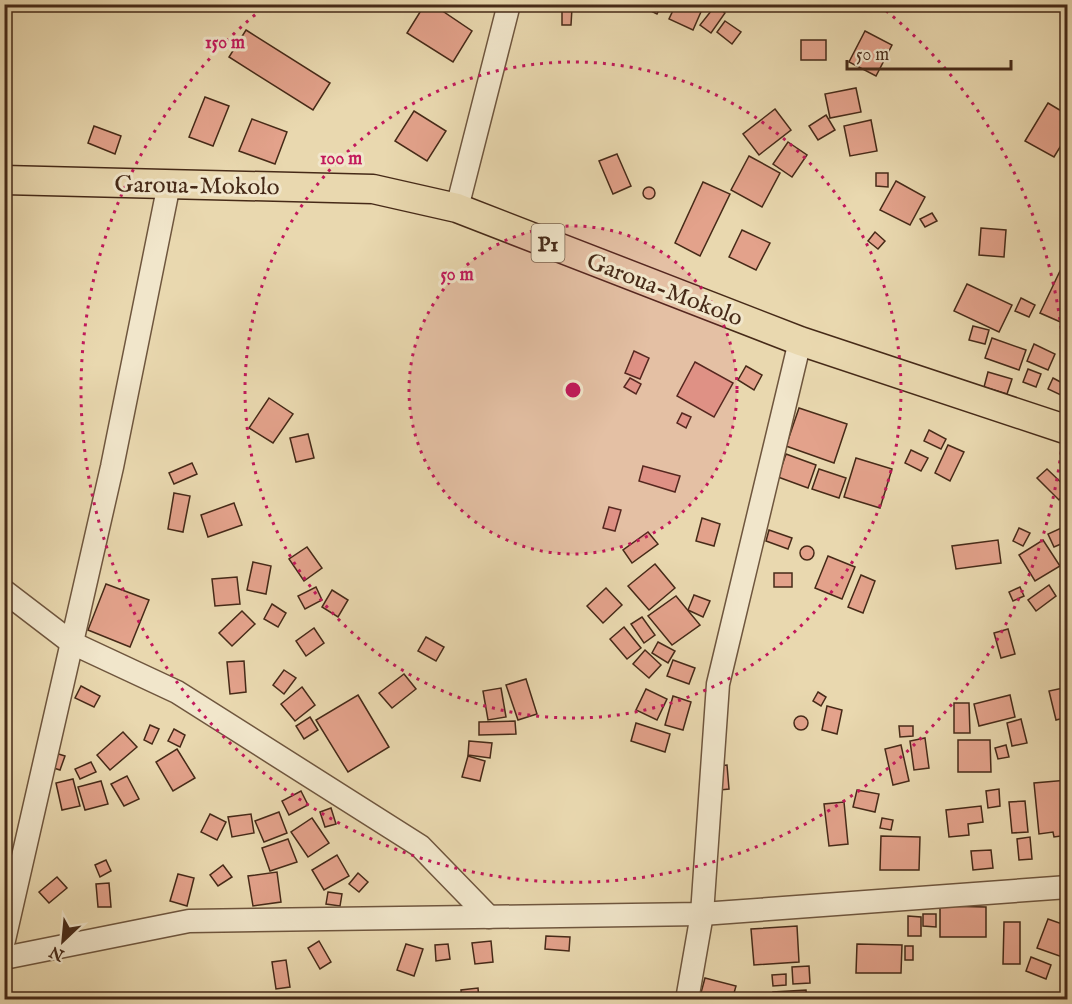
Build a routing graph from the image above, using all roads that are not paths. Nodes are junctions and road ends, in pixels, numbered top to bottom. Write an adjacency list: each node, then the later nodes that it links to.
1 (509, 4): 4 (street)
2 (4, 180): 3 (main road, Garoua-Mokolo / P1)
3 (169, 184): 4 (main road, Garoua-Mokolo / P1); 8 (street)
4 (457, 208): 5 (main road, Garoua-Mokolo / P1)
5 (800, 341): 6 (main road, Garoua-Mokolo / P1); 10 (street)
6 (1068, 430)
7 (4, 591): 8 (street)
8 (72, 642): 11 (street); 12 (street)
9 (1068, 887): 10 (street)
10 (702, 914): 11 (street); 14 (street)
11 (489, 917): 13 (street)
12 (4, 940)
13 (4, 958)
14 (687, 999)

